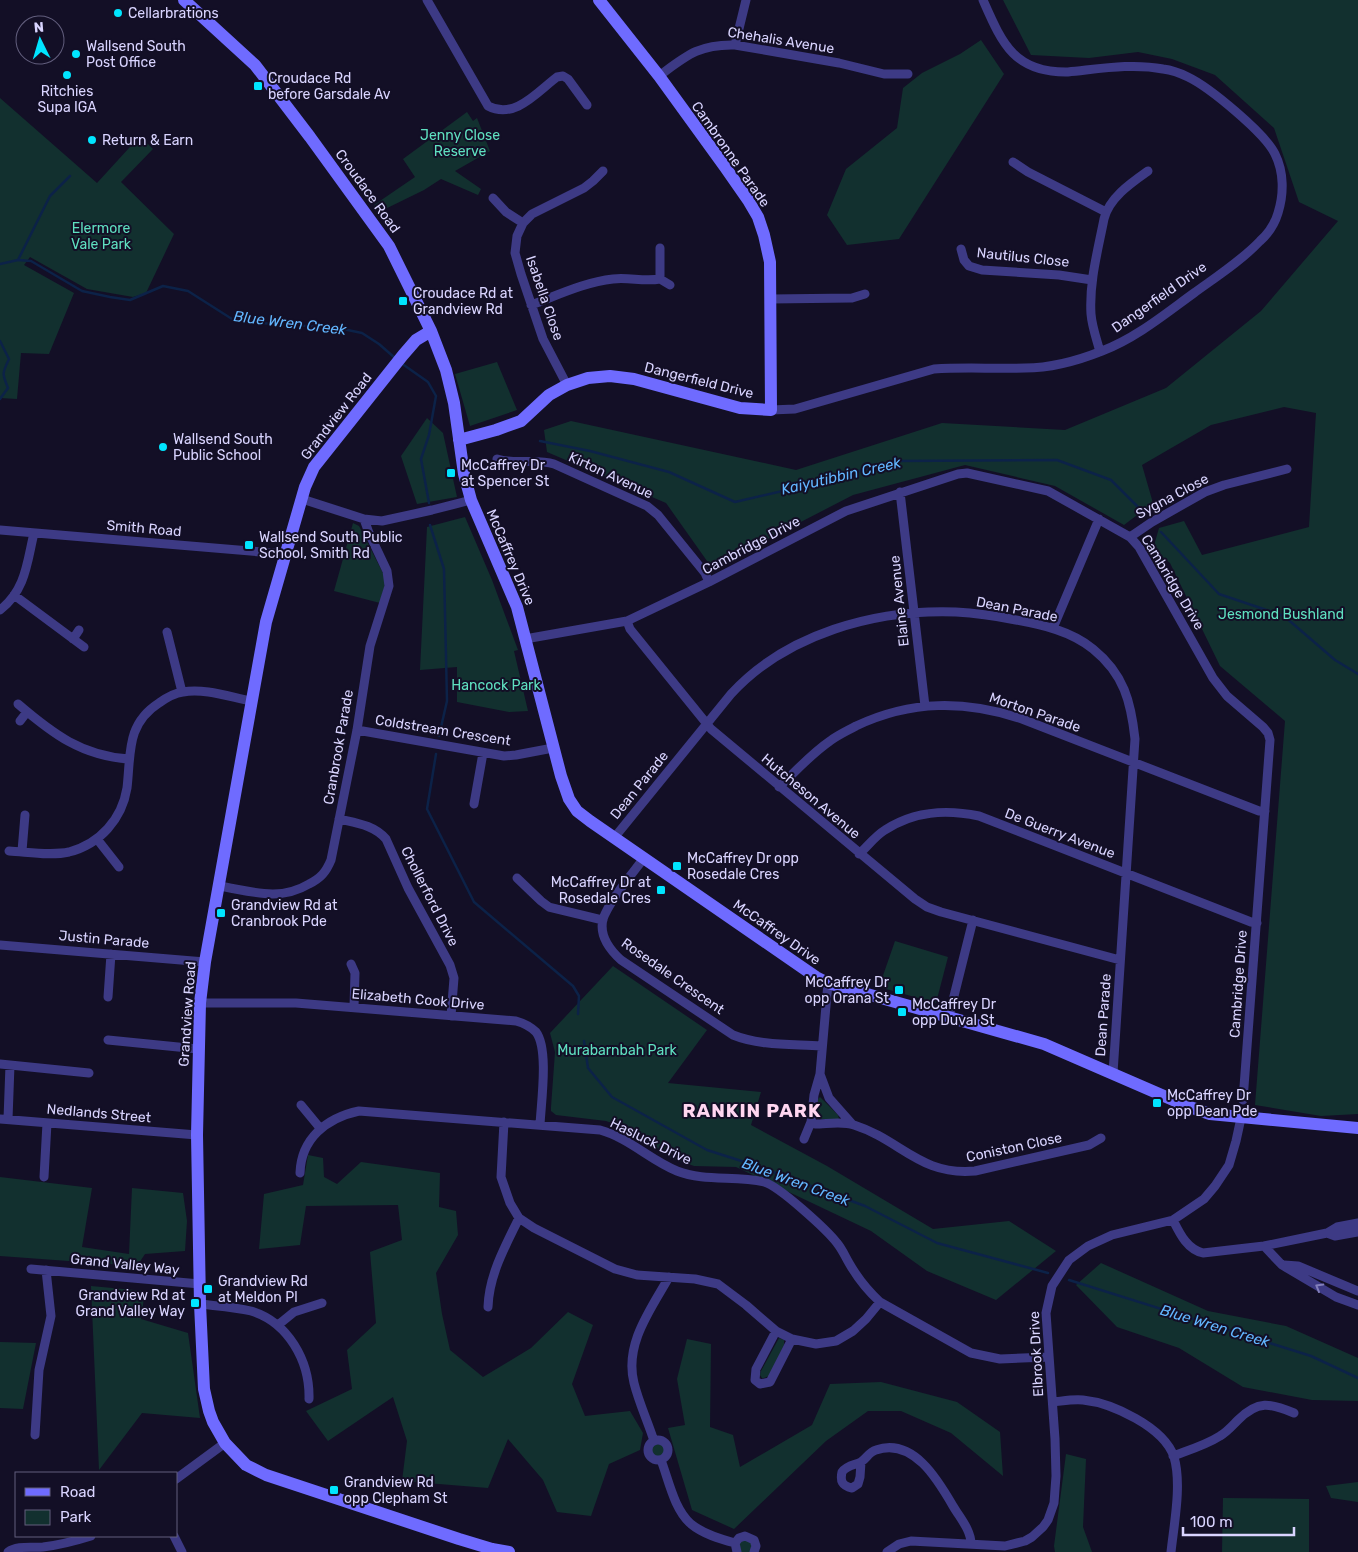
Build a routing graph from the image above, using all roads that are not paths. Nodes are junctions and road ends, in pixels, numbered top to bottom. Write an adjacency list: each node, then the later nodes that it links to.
1 (184, 0): 24 (street, Croudace Road)
2 (427, 0): 9 (street)
3 (599, 0): 8 (street, Cambronne Parade)
4 (746, 0): 6 (street)
5 (983, 0): 25 (street, Dangerfield Drive)
6 (736, 45): 7 (street, Chehalis Avenue); 8 (street, Chehalis Avenue)
7 (908, 74)
8 (658, 76): 22 (street, Cambronne Parade)
9 (587, 105)
10 (1013, 162): 14 (street)
11 (603, 172): 15 (street)
12 (1148, 172): 14 (street)
13 (493, 198): 15 (street)
14 (1106, 212): 19 (street)
15 (522, 223): 23 (street, Isabella Close)
16 (660, 248): 18 (street)
17 (960, 249): 19 (street, Nautilus Close)
18 (660, 279): 20 (street); 23 (street)
19 (1092, 280): 25 (street)
20 (670, 286)
21 (865, 294): 22 (street)
22 (771, 299): 27 (street, Cambronne Parade)
23 (531, 305): 26 (street, Isabella Close)
24 (431, 331): 28 (street, Croudace Road); 32 (street, Grandview Road)
25 (1100, 352): 27 (street, Dangerfield Drive)
26 (567, 385): 27 (street, Dangerfield Drive); 28 (street, Dangerfield Drive)
27 (771, 410)
28 (459, 440): 33 (street, McCaffrey Drive)
29 (496, 459): 40 (street, Kirton Avenue)
30 (1287, 469): 38 (street, Sygna Close)
31 (900, 492): 35 (street, Cambridge Drive); 40 (street, Cambridge Drive); 43 (street, Elaine Avenue)
32 (302, 499): 34 (street); 39 (street, Grandview Road)
33 (471, 500): 34 (street); 49 (street, McCaffrey Drive)
34 (364, 519): 58 (street, Cranbrook Parade)
35 (1099, 519): 38 (street, Cambridge Drive); 45 (street)
36 (0, 530): 37 (street, Smith Road)
37 (34, 533): 39 (street, Smith Road); 41 (street)
38 (1130, 537): 65 (street, Cambridge Drive)
39 (285, 554): 52 (street, Grandview Road)
40 (710, 582): 44 (street, Cambridge Drive)
41 (14, 595): 42 (street); 48 (street)
42 (0, 610)
43 (915, 613): 45 (street, Dean Parade); 54 (street, Elaine Avenue); 57 (street, Dean Parade)
44 (627, 621): 49 (street); 57 (street, Hutcheson Avenue)
45 (1054, 628): 62 (street, Dean Parade)
46 (79, 630): 48 (street)
47 (167, 632): 51 (street)
48 (73, 639): 50 (street)
49 (525, 639): 59 (street, McCaffrey Drive)
50 (84, 647)
51 (182, 692): 52 (street); 61 (street)
52 (251, 701): 77 (street, Grandview Road)
53 (18, 704): 55 (street)
54 (925, 706): 62 (street, Morton Parade); 63 (street, Morton Parade)
55 (27, 712): 56 (street); 61 (street)
56 (20, 721)
57 (706, 724): 63 (street, Hutcheson Avenue); 68 (street, Dean Parade)
58 (357, 730): 60 (street, Coldstream Crescent); 67 (street, Cranbrook Parade)
59 (553, 748): 60 (street, Coldstream Crescent); 68 (street, McCaffrey Drive)
60 (483, 753): 64 (street)
61 (129, 759): 69 (street)
62 (1135, 763): 65 (street, Morton Parade); 75 (street, Dean Parade)
63 (779, 787): 72 (street, Hutcheson Avenue)
64 (474, 804)
65 (1265, 811): 80 (street, Cambridge Drive)
66 (24, 815): 71 (street)
67 (339, 819): 77 (street, Cranbrook Parade); 90 (street, Chollerford Drive)
68 (614, 838): 73 (street, McCaffrey Drive)
69 (98, 839): 71 (street); 74 (street)
70 (9, 851): 71 (street)
71 (22, 851)
72 (859, 854): 75 (street, De Guerry Avenue); 79 (street, Hutcheson Avenue)
73 (644, 858): 78 (street); 86 (street, McCaffrey Drive)
74 (119, 867)
75 (1127, 874): 80 (street, De Guerry Avenue); 83 (street, Dean Parade)
76 (518, 878): 78 (street)
77 (219, 886): 84 (street, Grandview Road)
78 (603, 920): 93 (street, Rosedale Crescent)
79 (974, 920): 83 (street, Hutcheson Avenue); 91 (street)
80 (1257, 923): 100 (street, Cambridge Drive)
81 (0, 945): 82 (street, Justin Parade)
82 (111, 954): 84 (street, Justin Parade); 87 (street)
83 (1120, 960): 98 (street, Dean Parade)
84 (205, 962): 88 (street, Grandview Road)
85 (351, 964): 89 (street)
86 (828, 983): 91 (street, McCaffrey Drive); 93 (street, Coniston Close)
87 (108, 997)
88 (200, 1004): 89 (street, Elizabeth Cook Drive); 94 (street, Grandview Road)
89 (354, 1007): 90 (street, Elizabeth Cook Drive)
90 (451, 1016): 108 (street, Elizabeth Cook Drive)
91 (949, 1016): 98 (street, McCaffrey Drive)
92 (108, 1040): 94 (street)
93 (822, 1046): 99 (street, Coniston Close)
94 (198, 1049): 111 (street, Grandview Road)
95 (0, 1064): 96 (street)
96 (10, 1065): 97 (street); 103 (street)
97 (89, 1073)
98 (1112, 1073): 102 (street, McCaffrey Drive)
99 (820, 1074): 105 (street, Coniston Close); 107 (street, Coniston Close)
100 (1243, 1100)
101 (301, 1106): 109 (street)
102 (1241, 1118): 110 (street, McCaffrey Drive); 117 (street, Elbrook Drive)
103 (4, 1119): 106 (street, Nedlands Street)
104 (504, 1122): 108 (street, Hasluck Drive); 109 (street, Hasluck Drive); 116 (street)
105 (811, 1122): 107 (street, Coniston Close); 113 (street, Coniston Close)
106 (47, 1123): 111 (street, Nedlands Street); 115 (street)
107 (852, 1124): 112 (street, Coniston Close)
108 (540, 1125): 128 (street, Hasluck Drive)
109 (320, 1128): 114 (street, Hasluck Drive)
110 (1358, 1128)
111 (196, 1135): 126 (street, Grandview Road)
112 (1101, 1138)
113 (804, 1139)
114 (300, 1173)
115 (44, 1177)
116 (519, 1218): 125 (street); 132 (street)
117 (1173, 1220): 121 (street); 136 (street, Elbrook Drive)
118 (1358, 1223): 120 (street)
119 (1358, 1232): 120 (street)
120 (1327, 1233): 121 (street)
121 (1264, 1246): 122 (street)
122 (1282, 1265): 127 (street); 131 (street, one-way to 122)
123 (31, 1269): 124 (street, Grand Valley Way)
124 (46, 1270): 126 (street, Grand Valley Way); 140 (street)
125 (670, 1277): 134 (street); 141 (street)
126 (200, 1284): 129 (street, Grandview Road)
127 (1358, 1291)
128 (880, 1302): 135 (street); 136 (street, Hasluck Drive)
129 (200, 1304): 133 (street); 142 (street, Grandview Road)
130 (322, 1304): 133 (street)
131 (1358, 1304)
132 (488, 1308)
133 (278, 1325): 137 (street)
134 (776, 1331): 135 (street); 135 (street)
135 (792, 1339)
136 (1048, 1357): 138 (street, Elbrook Drive)
137 (309, 1398)
138 (1052, 1402): 143 (street); 151 (street, Elbrook Drive)
139 (1294, 1413): 143 (street)
140 (35, 1435)
141 (654, 1441): 144 (street); 144 (street)
142 (225, 1443): 146 (street); 154 (street, Grandview Road)
143 (1173, 1456): 157 (street)
144 (661, 1460): 150 (street)
145 (861, 1462): 149 (street)
146 (178, 1478)
147 (88, 1537): 152 (street)
148 (174, 1537): 153 (street)
149 (971, 1544): 151 (street, Elbrook Drive); 156 (street, Elbrook Drive)
150 (736, 1548): 155 (street)
151 (1006, 1549)
152 (8, 1552)
153 (182, 1552)
154 (509, 1552)
155 (754, 1552)
156 (887, 1552)
157 (1172, 1552)

